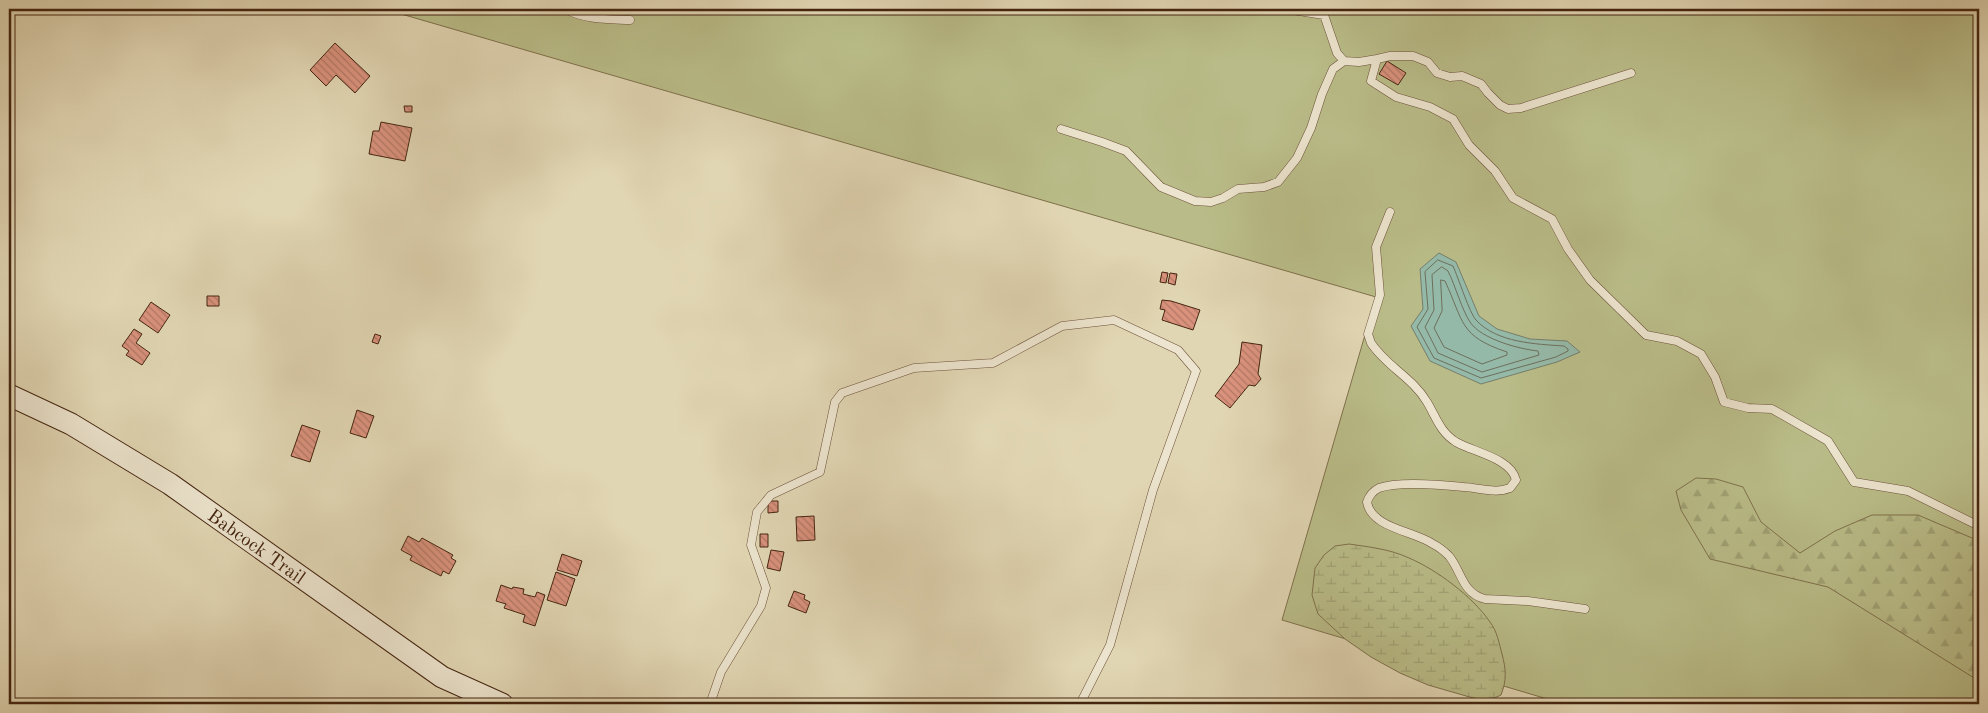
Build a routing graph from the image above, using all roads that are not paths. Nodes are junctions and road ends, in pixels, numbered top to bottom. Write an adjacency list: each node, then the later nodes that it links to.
1 (566, 9): 3 (lane)
2 (1286, 9): 5 (lane)
3 (630, 20)
4 (1376, 59): 5 (lane); 6 (lane); 10 (lane)
5 (1344, 61): 7 (lane)
6 (1631, 73)
7 (1061, 129)
8 (1390, 212): 11 (lane)
9 (9, 394): 12 (street, Babcock Trail)
10 (1979, 526)
11 (1584, 609)
12 (502, 704)
13 (710, 704): 14 (lane)
14 (1080, 704)

